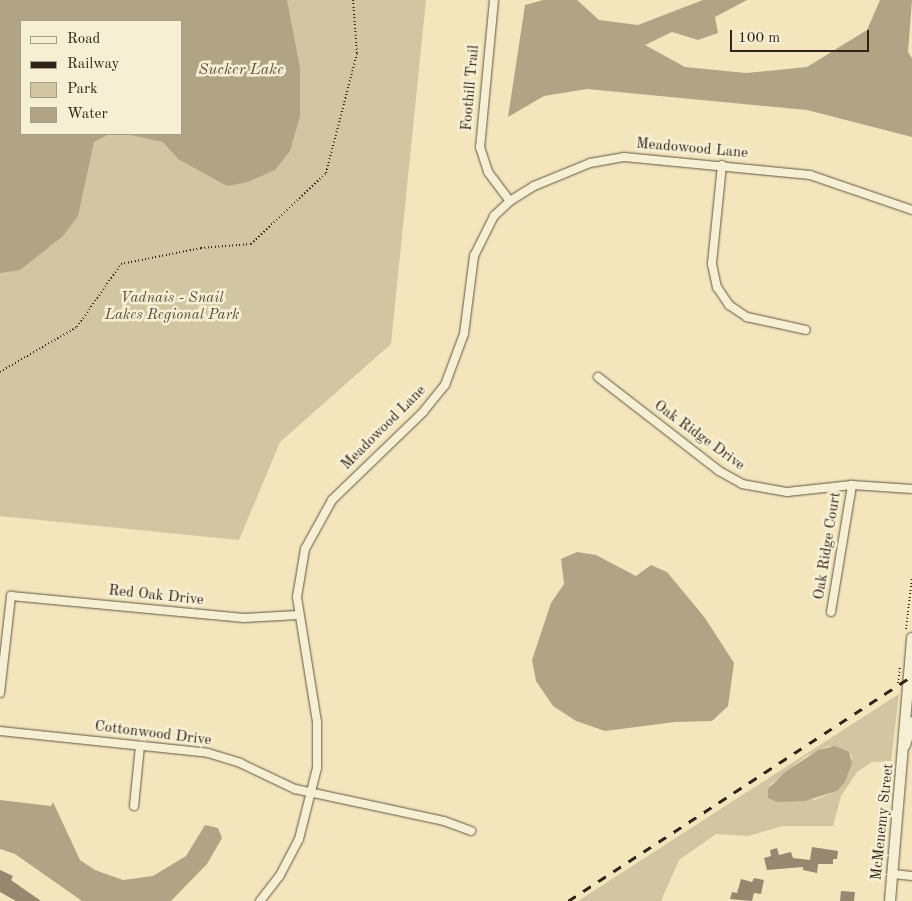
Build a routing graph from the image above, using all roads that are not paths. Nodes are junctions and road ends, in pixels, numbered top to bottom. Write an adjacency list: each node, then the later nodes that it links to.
1 (494, 0): 3 (street, Foothill Trail)
2 (722, 165): 3 (street, Meadowood Lane); 4 (street, Meadowood Lane); 5 (street)
3 (510, 201): 10 (street, Meadowood Lane)
4 (912, 210)
5 (806, 330)
6 (598, 377): 7 (street, Oak Ridge Drive)
7 (852, 484): 8 (street, Oak Ridge Drive); 9 (street, Oak Ridge Court)
8 (912, 490)
9 (831, 612)
10 (298, 615): 12 (street, Red Oak Drive); 17 (street, Meadowood Lane)
11 (909, 634): 16 (street, McMenemy Street)
12 (0, 693)
13 (912, 722): 16 (street, McMenemy Street)
14 (0, 731): 15 (street, Cottonwood Drive)
15 (140, 746): 17 (street, Cottonwood Drive); 18 (street)
16 (909, 746): 20 (street, McMenemy Street)
17 (311, 792): 19 (street, Cottonwood Drive); 22 (street, Meadowood Lane)
18 (134, 806)
19 (471, 831)
20 (893, 874): 21 (street); 23 (street, McMenemy Street)
21 (912, 876)
22 (260, 901)
23 (890, 901)

